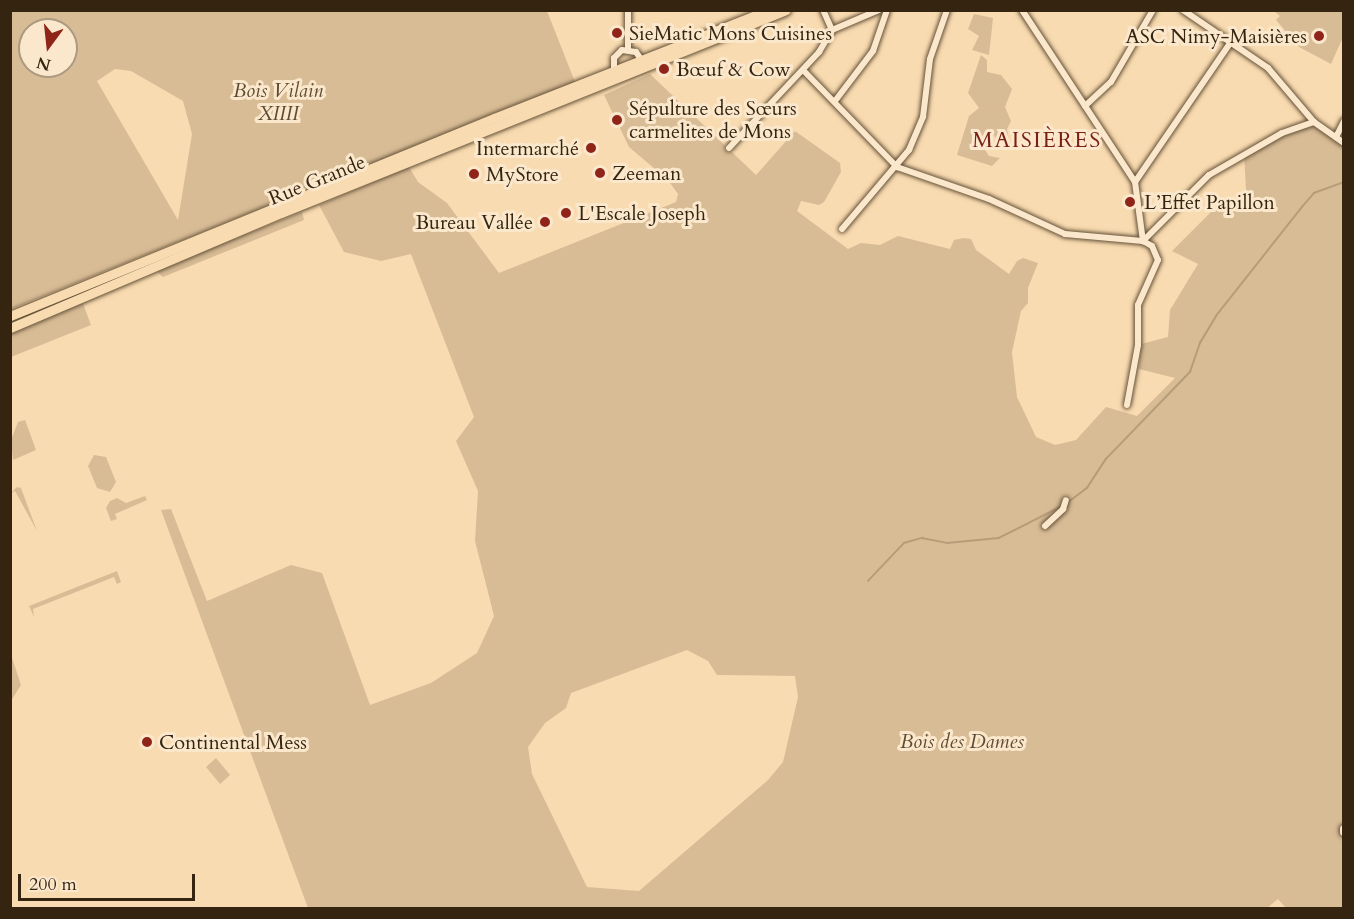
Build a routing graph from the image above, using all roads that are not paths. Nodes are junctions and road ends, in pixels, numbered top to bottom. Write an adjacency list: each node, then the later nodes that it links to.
1 (628, 10): 13 (street)
2 (768, 10): 14 (main road, Rue Grande)
3 (786, 10): 16 (main road, Rue Grande)
4 (823, 10): 11 (street)
5 (879, 10): 11 (street)
6 (887, 10): 18 (street)
7 (947, 10): 25 (street)
8 (1022, 10): 19 (street)
9 (1153, 10): 19 (street)
10 (1183, 10): 12 (street)
11 (832, 30): 17 (street)
12 (1231, 42): 21 (street); 26 (street)
13 (628, 49): 14 (street); 15 (street)
14 (642, 60): 15 (main road, Rue Grande); 16 (street)
15 (614, 70): 29 (main road, Rue Grande)
16 (638, 70): 30 (main road, Rue Grande)
17 (804, 71): 18 (street); 24 (street)
18 (835, 101): 25 (street)
19 (1085, 106): 26 (street)
20 (1344, 121): 22 (street)
21 (1314, 122): 22 (street); 28 (street)
22 (1336, 137): 23 (street)
23 (1344, 142)
24 (729, 148)
25 (897, 167): 27 (street); 28 (street)
26 (1135, 182): 28 (street)
27 (842, 229)
28 (1143, 241): 31 (street)
29 (10, 316)
30 (10, 328)
31 (1127, 405)
32 (1065, 503): 33 (street)
33 (1045, 525)

